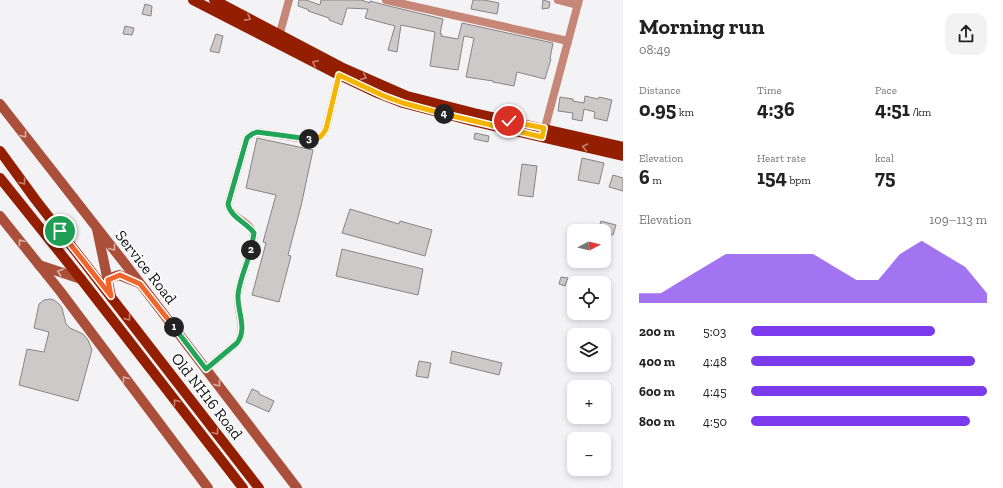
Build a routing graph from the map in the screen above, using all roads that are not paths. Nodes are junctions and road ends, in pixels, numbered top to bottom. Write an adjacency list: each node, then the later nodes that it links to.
1 (193, 0): 7 (main road)
2 (214, 0): 7 (main road, one-way to 7)
3 (289, 0): 7 (street)
4 (386, 0): 8 (street)
5 (558, 0): 6 (street)
6 (578, 2): 8 (street)
7 (278, 39): 9 (main road, one-way to 7); 11 (main road, one-way to 11)
8 (568, 41): 11 (street)
9 (339, 75): 11 (main road); 23 (street)
10 (0, 104): 17 (street, Service Road, one-way to 17)
11 (544, 133): 12 (main road); 14 (main road, one-way to 11)
12 (623, 147)
13 (0, 151): 22 (main road, Old NH16 Road, one-way to 22)
14 (623, 156)
15 (0, 178): 19 (main road, Old NH16 Road)
16 (0, 216): 18 (street, one-way to 16)
17 (96, 227): 20 (street); 21 (street, Service Road, one-way to 21)
18 (39, 265): 19 (street, one-way to 18); 24 (street, one-way to 18)
19 (81, 279): 25 (main road, Old NH16 Road, one-way to 19)
20 (108, 280): 21 (street); 22 (street)
21 (140, 284): 23 (street, Service Road)
22 (111, 296): 26 (main road, Old NH16 Road, one-way to 26)
23 (206, 369): 27 (street, Service Road, one-way to 27)
24 (208, 488)
25 (243, 488)
26 (259, 488)
27 (297, 488)

